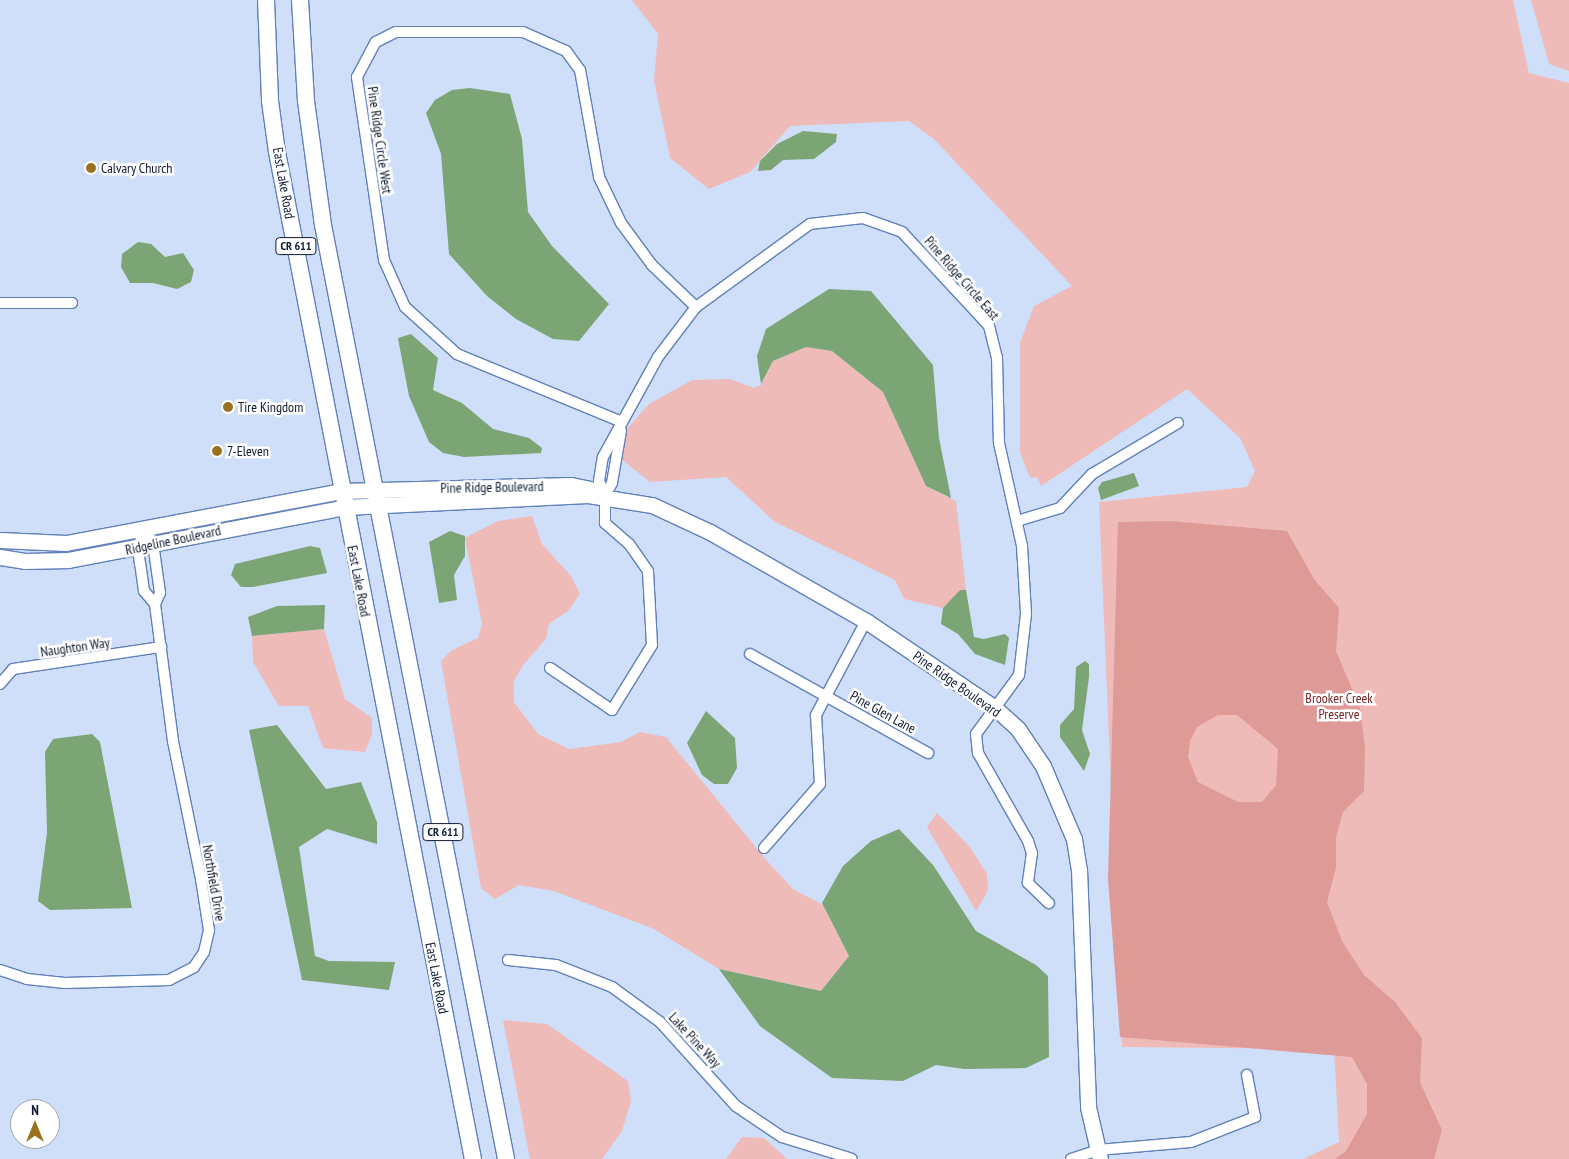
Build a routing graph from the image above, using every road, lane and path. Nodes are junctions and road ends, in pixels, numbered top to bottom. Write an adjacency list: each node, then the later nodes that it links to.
1 (266, 0): 9 (main road, East Lake Road / CR 611)
2 (300, 0): 8 (main road, CR 611)
3 (0, 303): 4 (street)
4 (72, 304)
5 (696, 307): 6 (street, Pine Ridge Circle East); 6 (street, Pine Ridge Circle West); 13 (street, Pine Ridge Circle East)
6 (622, 422): 10 (street, Pine Ridge Circle East)
7 (1178, 423): 13 (street)
8 (376, 489): 9 (street, Pine Ridge Boulevard); 10 (street, Pine Ridge Boulevard); 11 (main road, CR 611)
9 (342, 491): 12 (main road, East Lake Road / CR 611); 14 (street, Ridgeline Boulevard)
10 (605, 495): 11 (street, Pine Ridge Boulevard); 19 (street, Pine Ridge Boulevard); 22 (street, Pine Ridge Circle East)
11 (379, 506): 12 (street, Pine Ridge Boulevard); 34 (main road, CR 611)
12 (345, 507): 16 (street, Ridgeline Boulevard); 33 (main road, East Lake Road / CR 611)
13 (1018, 521): 25 (street, Pine Ridge Circle East)
14 (145, 528): 15 (street, Ridgeline Boulevard); 16 (street, Northfield Drive); 16 (street, Northfield Drive)
15 (0, 540)
16 (145, 545): 17 (street, Ridgeline Boulevard); 18 (street, Northfield Drive); 18 (street, Northfield Drive)
17 (0, 557)
18 (155, 604): 20 (street, Northfield Drive)
19 (866, 621): 24 (street); 25 (street, Pine Ridge Boulevard)
20 (161, 647): 23 (street, Naughton Way); 30 (street, Northfield Drive)
21 (750, 654): 24 (street, Pine Glen Lane)
22 (550, 668)
23 (0, 684)
24 (825, 695): 26 (street, Pine Glen Lane); 27 (street)
25 (995, 708): 28 (street, Pine Ridge Circle East); 32 (street, Pine Ridge Boulevard)
26 (928, 753)
27 (764, 848)
28 (1049, 903)
29 (508, 960): 35 (street, Lake Pine Way)
30 (0, 970)
31 (1247, 1075): 32 (street)
32 (1099, 1154): 36 (street)
33 (473, 1159)
34 (506, 1159)
35 (852, 1159)
36 (1071, 1159)

